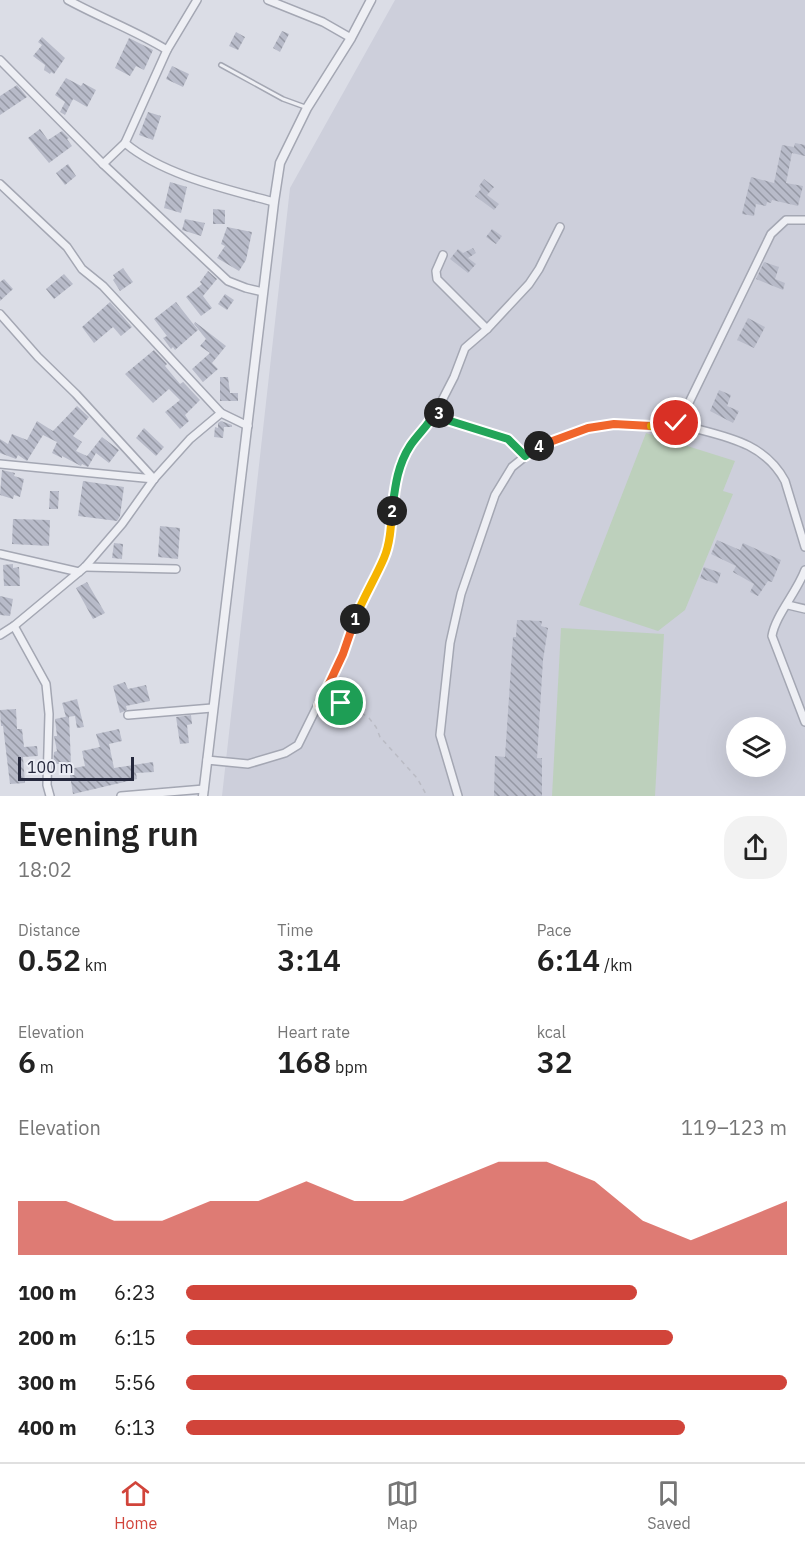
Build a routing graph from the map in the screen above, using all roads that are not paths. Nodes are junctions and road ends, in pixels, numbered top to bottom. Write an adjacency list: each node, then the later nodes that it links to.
1 (68, 0): 6 (street)
2 (197, 0): 6 (street)
3 (268, 0): 5 (street)
4 (371, 0): 5 (street)
5 (351, 38): 9 (street)
6 (167, 50): 10 (street)
7 (0, 60): 11 (street)
8 (221, 65): 9 (lane)
9 (307, 108): 13 (street)
10 (125, 142): 11 (street); 13 (street)
11 (103, 164): 17 (street)
12 (0, 184): 21 (street)
13 (274, 202): 17 (street)
14 (805, 220): 22 (street)
15 (560, 227): 19 (street)
16 (443, 255): 19 (street)
17 (263, 292): 23 (street)
18 (0, 314): 26 (street)
19 (488, 329): 20 (street)
20 (436, 411): 24 (street); 39 (street)
21 (221, 413): 23 (street); 26 (street)
22 (676, 423): 24 (street); 27 (street)
23 (248, 426): 36 (street)
24 (525, 456): 44 (street)
25 (0, 464): 26 (street)
26 (154, 479): 30 (street)
27 (805, 547)
28 (0, 554): 30 (street)
29 (176, 569): 30 (street)
30 (82, 570): 34 (street)
31 (805, 570): 32 (street)
32 (788, 605): 33 (street); 38 (street)
33 (805, 609)
34 (14, 626): 35 (street); 41 (street)
35 (0, 635)
36 (212, 708): 37 (street); 39 (street)
37 (128, 715)
38 (805, 722)
39 (207, 760): 40 (street)
40 (203, 793): 43 (street)
41 (50, 795): 42 (street)
42 (40, 796)
43 (121, 796)
44 (458, 796)

